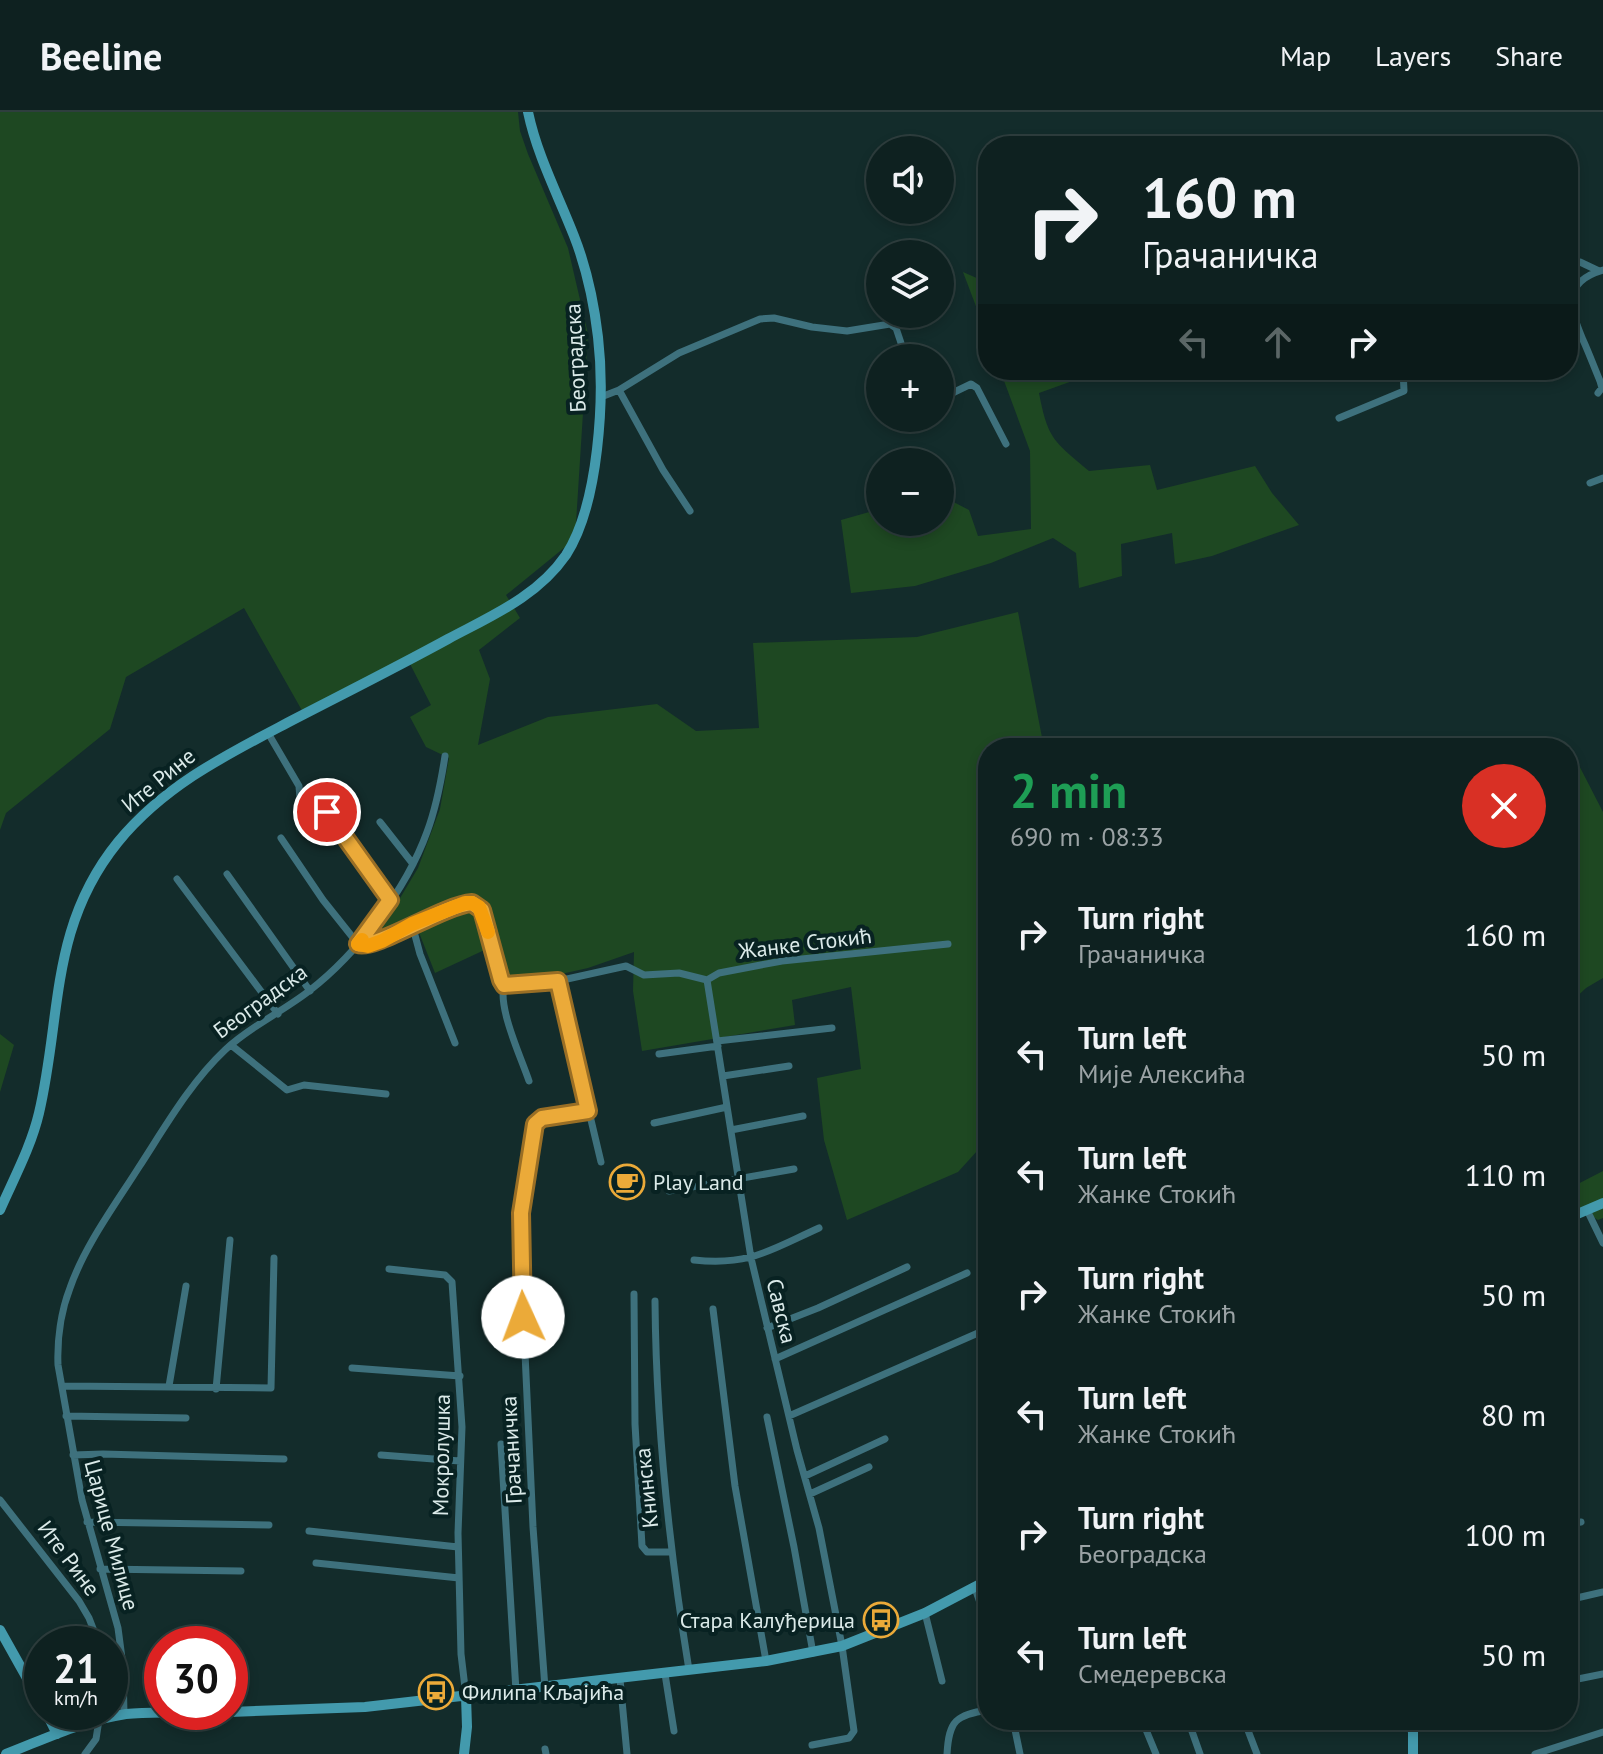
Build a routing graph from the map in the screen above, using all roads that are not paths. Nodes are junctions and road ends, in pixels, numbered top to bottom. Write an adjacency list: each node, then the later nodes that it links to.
1 (528, 112): 11 (street, Београдска)
2 (1578, 262): 3 (street)
3 (1601, 270): 4 (street)
4 (1578, 285)
5 (1578, 335): 10 (street)
6 (901, 344): 8 (street)
7 (1403, 380): 12 (street)
8 (619, 390): 11 (street); 16 (street)
9 (954, 392): 13 (street)
10 (1598, 393)
11 (601, 397): 17 (street, Београдска)
12 (1339, 418)
13 (1006, 444)
14 (1603, 478): 15 (street)
15 (1590, 483)
16 (690, 511)
17 (529, 593): 18 (street, Ите Рине)
18 (268, 733): 20 (street); 55 (street, Ите Рине)
19 (445, 756): 24 (street, Београдска)
20 (300, 799)
21 (327, 812): 27 (street)
22 (380, 822): 24 (street)
23 (281, 838): 29 (street)
24 (413, 864): 27 (street, Београдска)
25 (227, 874): 34 (street)
26 (177, 879): 35 (street)
27 (390, 900): 29 (street, Београдска)
28 (412, 924): 29 (street); 33 (street); 37 (street)
29 (358, 944): 34 (street, Београдска)
30 (948, 944): 31 (street, Жанке Стокић)
31 (707, 980): 32 (street, Жанке Стокић); 38 (street, Савска)
32 (558, 981): 33 (street, Жанке Стокић); 46 (street)
33 (504, 985): 43 (street)
34 (310, 991): 35 (street, Београдска)
35 (278, 1014): 39 (street, Београдска)
36 (832, 1028): 38 (street)
37 (455, 1043)
38 (718, 1044): 40 (street); 42 (street, Савска)
39 (231, 1045): 44 (street); 74 (street, Београдска)
40 (659, 1054)
41 (789, 1066): 42 (street)
42 (723, 1076): 45 (street, Савска)
43 (529, 1081)
44 (386, 1094)
45 (727, 1107): 48 (street); 49 (street, Савска)
46 (588, 1111): 50 (street); 124 (street, Грачаничка)
47 (803, 1116): 49 (street)
48 (654, 1123)
49 (731, 1130): 52 (street, Савска)
50 (601, 1162)
51 (794, 1169): 52 (street)
52 (739, 1178): 53 (street); 62 (street, Савска)
53 (669, 1191)
54 (1603, 1203): 56 (street)
55 (0, 1210)
56 (1587, 1210): 57 (street); 60 (street)
57 (1578, 1214)
58 (819, 1228): 62 (street)
59 (230, 1240): 79 (street)
60 (1603, 1243)
61 (274, 1258): 79 (street)
62 (751, 1258): 63 (street); 71 (street, Савска)
63 (694, 1260)
64 (907, 1267): 71 (street)
65 (389, 1269): 76 (street, Мокролушка)
66 (967, 1273): 73 (street)
67 (186, 1286): 78 (street)
68 (634, 1294): 100 (street)
69 (655, 1301): 100 (street, Книнска)
70 (713, 1309): 116 (street)
71 (767, 1328): 73 (street, Савска)
72 (978, 1333): 81 (street)
73 (775, 1359): 81 (street, Савска)
74 (58, 1365): 77 (street, Царице Милице)
75 (352, 1368): 76 (street)
76 (460, 1376): 89 (street, Мокролушка)
77 (62, 1386): 78 (street); 80 (street, Царице Милице)
78 (169, 1386): 79 (street)
79 (216, 1389)
80 (66, 1416): 83 (street); 86 (street, Царице Милице)
81 (789, 1416): 91 (street, Савска)
82 (767, 1417): 115 (street)
83 (186, 1418)
84 (885, 1439): 91 (street)
85 (501, 1444): 125 (street)
86 (73, 1455): 88 (street); 94 (street, Царице Милице)
87 (381, 1455): 89 (street)
88 (284, 1459)
89 (460, 1461): 99 (street, Мокролушка)
90 (869, 1467): 92 (street)
91 (805, 1476): 92 (street, Савска)
92 (810, 1494): 114 (street, Савска)
93 (0, 1500): 111 (street, Ите Рине)
94 (87, 1522): 97 (street); 102 (street, Царице Милице)
95 (1578, 1522): 96 (street)
96 (1581, 1522)
97 (269, 1525)
98 (309, 1531): 99 (street)
99 (458, 1547): 104 (street, Мокролушка)
100 (671, 1552): 117 (street, Книнска)
101 (316, 1563): 104 (street)
102 (100, 1569): 103 (street); 112 (street, Царице Милице)
103 (241, 1571)
104 (459, 1578): 126 (street, Мокролушка)
105 (978, 1586): 106 (street)
106 (975, 1588): 108 (street); 110 (street)
107 (1603, 1592): 109 (street)
108 (978, 1597)
109 (1578, 1598)
110 (925, 1613): 114 (street); 123 (street)
111 (92, 1626)
112 (118, 1626)
113 (0, 1630): 118 (street)
114 (842, 1646): 115 (street); 140 (street, Савска)
115 (813, 1653): 116 (street)
116 (766, 1661): 117 (street)
117 (689, 1670): 119 (street)
118 (24, 1673)
119 (665, 1674): 121 (street); 137 (street)
120 (1603, 1674): 122 (street)
121 (620, 1679): 124 (street); 144 (street)
122 (1578, 1679)
123 (942, 1681)
124 (545, 1688): 125 (street)
125 (516, 1691): 126 (street)
126 (466, 1696): 127 (street); 143 (street)
127 (248, 1711)
128 (978, 1711): 145 (street)
129 (55, 1730): 139 (street)
130 (69, 1730): 139 (street)
131 (97, 1730): 142 (street)
132 (1015, 1730): 146 (street)
133 (1146, 1730): 147 (street)
134 (1192, 1730): 148 (street)
135 (1248, 1730): 149 (street)
136 (1412, 1730): 150 (street)
137 (674, 1731)
138 (1603, 1732): 151 (street)
139 (57, 1734): 141 (street)
140 (812, 1745)
141 (6, 1754)
142 (85, 1754)
143 (464, 1754)
144 (627, 1754)
145 (947, 1754)
146 (1020, 1754)
147 (1156, 1754)
148 (1200, 1754)
149 (1257, 1754)
150 (1413, 1754)
151 (1535, 1754)

